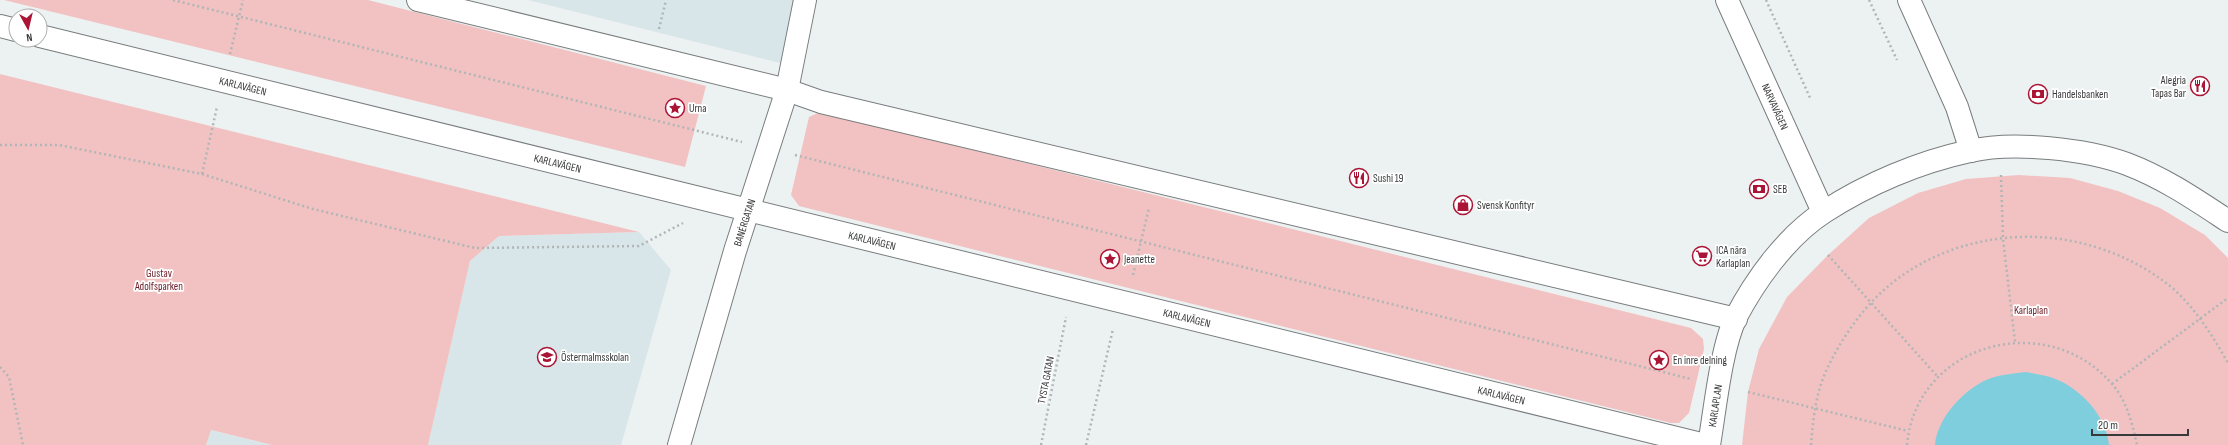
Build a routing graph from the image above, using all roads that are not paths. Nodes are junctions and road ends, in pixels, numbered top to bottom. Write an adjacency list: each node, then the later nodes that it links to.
1 (418, 0): 6 (street)
2 (805, 0): 6 (street, BANÉRGATAN)
3 (1727, 0): 9 (street, NARVAVÄGEN)
4 (1909, 0): 7 (street)
5 (48, 38): 8 (street, KARLAVÄGEN)
6 (787, 90): 8 (street, BANÉRGATAN); 11 (street)
7 (1971, 151): 9 (street, KARLAPLAN); 10 (street, KARLAPLAN)
8 (750, 209): 12 (street, BANÉRGATAN); 13 (street, KARLAVÄGEN)
9 (1823, 212): 11 (street, KARLAPLAN)
10 (2228, 221)
11 (1736, 319): 14 (street, KARLAPLAN)
12 (679, 445)
13 (1705, 445)
14 (1709, 445)

